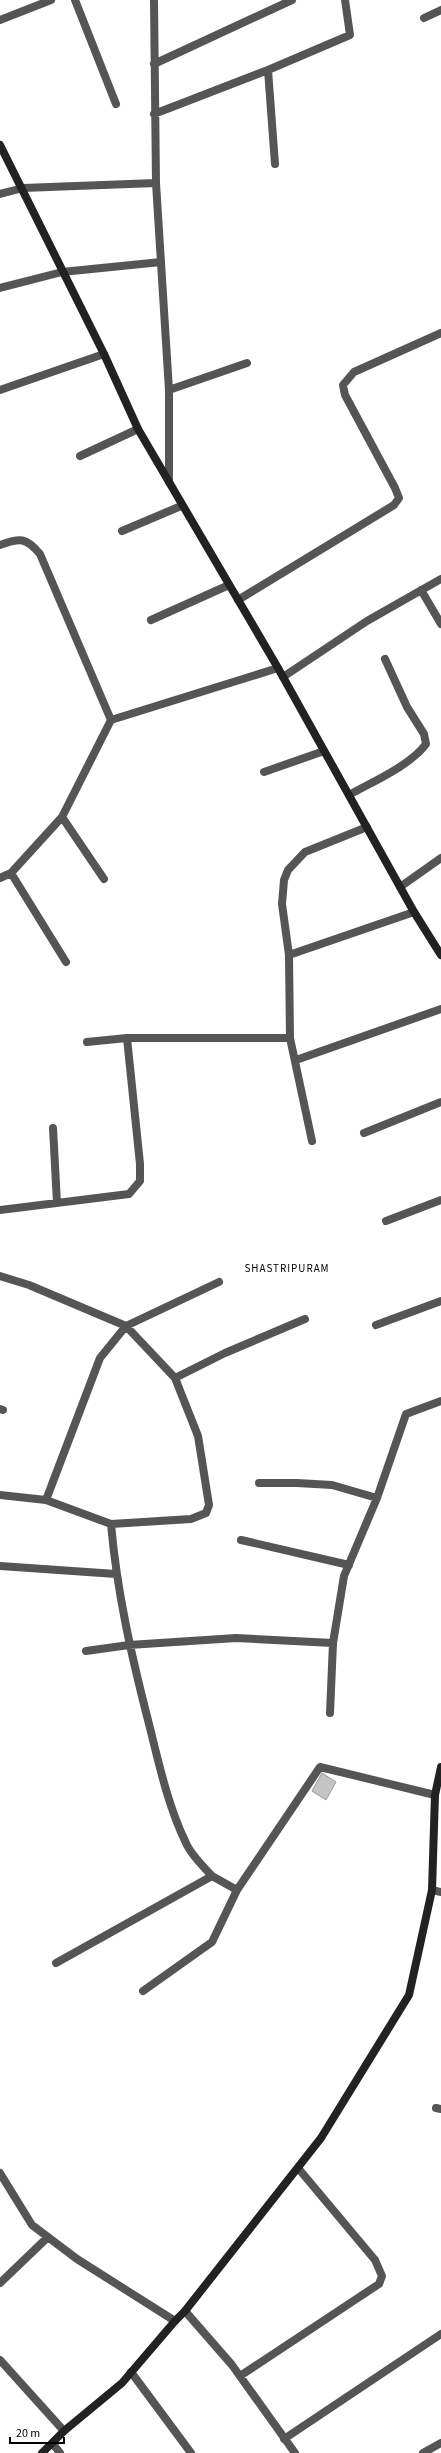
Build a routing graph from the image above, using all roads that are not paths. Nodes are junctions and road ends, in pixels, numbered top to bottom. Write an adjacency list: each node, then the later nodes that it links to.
1 (50, 0): 8 (street)
2 (75, 0): 11 (street)
3 (154, 0): 9 (street)
4 (292, 0): 9 (street)
5 (345, 0): 10 (street)
6 (441, 10): 7 (street)
7 (424, 18)
8 (0, 20)
9 (154, 64): 12 (street)
10 (268, 70): 12 (street); 14 (street)
11 (116, 104)
12 (154, 114): 15 (street)
13 (0, 145): 16 (street)
14 (275, 164)
15 (156, 183): 16 (street); 18 (street)
16 (23, 188): 17 (street); 19 (street)
17 (0, 194)
18 (161, 262): 19 (street); 25 (street)
19 (62, 272): 20 (street); 22 (street)
20 (0, 288)
21 (441, 333): 35 (street)
22 (104, 354): 24 (street); 26 (street)
23 (247, 363): 25 (street)
24 (0, 390)
25 (170, 390): 28 (street)
26 (138, 429): 27 (street); 28 (street)
27 (80, 456)
28 (169, 482): 29 (street)
29 (181, 506): 30 (street); 33 (street)
30 (122, 531)
31 (0, 545): 41 (street)
32 (441, 579): 34 (street)
33 (229, 585): 35 (street); 36 (street)
34 (421, 590): 37 (street); 40 (street)
35 (238, 600): 39 (street)
36 (151, 620)
37 (441, 624)
38 (385, 659): 44 (street)
39 (278, 668): 40 (street); 41 (street)
40 (283, 677): 42 (street)
41 (111, 720): 45 (street)
42 (324, 751): 43 (street); 44 (street)
43 (264, 772)
44 (349, 795): 46 (street)
45 (62, 817): 48 (street); 50 (street)
46 (367, 827): 51 (street); 54 (street)
47 (441, 858): 51 (street)
48 (11, 873): 49 (street); 55 (street)
49 (0, 878)
50 (104, 878)
51 (400, 887): 52 (street)
52 (414, 912): 53 (street); 54 (street)
53 (441, 955)
54 (289, 956): 58 (street)
55 (66, 962)
56 (441, 1009): 60 (street)
57 (127, 1038): 58 (street); 59 (street); 66 (street)
58 (290, 1038): 60 (street)
59 (86, 1042)
60 (296, 1060): 64 (street)
61 (441, 1102): 63 (street)
62 (53, 1128): 66 (street)
63 (364, 1133)
64 (312, 1141)
65 (441, 1200): 68 (street)
66 (58, 1202): 67 (street)
67 (0, 1210)
68 (386, 1221)
69 (0, 1276): 74 (street)
70 (219, 1282): 74 (street)
71 (441, 1301): 73 (street)
72 (305, 1319): 75 (street)
73 (376, 1325)
74 (126, 1326): 75 (street); 80 (street)
75 (175, 1378): 81 (street)
76 (441, 1401): 79 (street)
77 (259, 1483): 79 (street)
78 (0, 1495): 80 (street)
79 (377, 1498): 83 (street)
80 (46, 1500): 81 (street)
81 (111, 1524): 85 (street)
82 (241, 1540): 83 (street)
83 (348, 1565): 86 (street)
84 (0, 1566): 85 (street)
85 (116, 1574): 87 (street)
86 (333, 1643): 87 (street); 89 (street)
87 (129, 1644): 88 (street); 92 (street)
88 (86, 1651)
89 (330, 1713)
90 (441, 1767): 91 (street)
91 (435, 1795): 93 (street); 94 (street)
92 (212, 1876): 93 (street); 96 (street)
93 (237, 1890): 97 (street)
94 (432, 1890): 95 (street); 98 (street)
95 (441, 1892)
96 (56, 1963)
97 (144, 1991)
98 (298, 2168): 102 (street); 107 (street)
99 (0, 2173): 100 (street)
100 (48, 2237): 101 (street); 103 (street)
101 (0, 2283)
102 (185, 2311): 103 (street); 107 (street)
103 (175, 2321): 106 (street)
104 (441, 2334): 109 (street)
105 (0, 2360): 108 (street)
106 (131, 2372): 108 (street); 114 (street)
107 (240, 2376): 109 (street)
108 (64, 2431): 111 (street)
109 (284, 2439): 115 (street)
110 (441, 2442): 116 (street)
111 (53, 2444): 112 (street); 113 (street)
112 (42, 2453)
113 (60, 2453)
114 (191, 2453)
115 (295, 2453)
116 (424, 2453)

